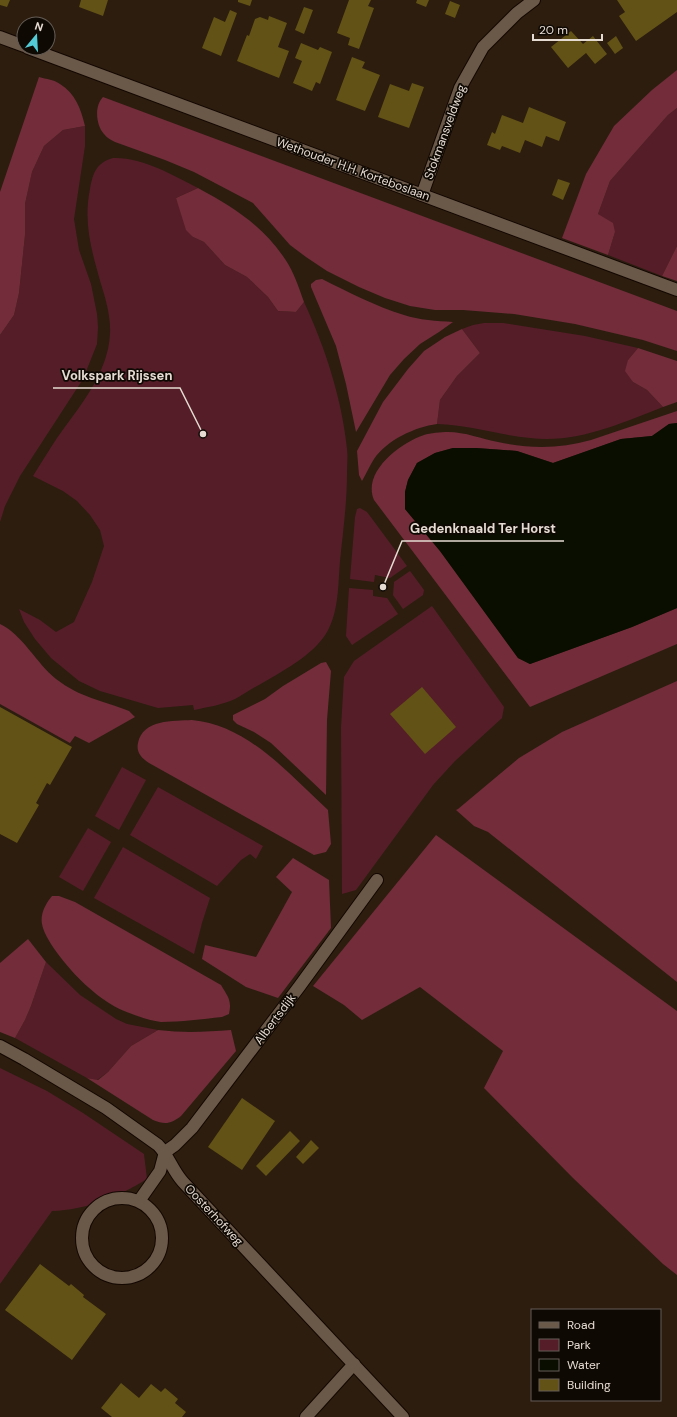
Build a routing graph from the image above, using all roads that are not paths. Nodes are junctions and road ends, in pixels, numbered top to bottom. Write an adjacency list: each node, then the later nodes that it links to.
1 (534, 0): 5 (street, Stokmansveldweg)
2 (0, 37): 3 (street)
3 (16, 43)
4 (49, 56): 5 (street, Wethouder H.H. Korteboslaan)
5 (422, 195): 6 (street, Wethouder H.H. Korteboslaan)
6 (677, 290)
7 (377, 880): 9 (street, Albertsdijk)
8 (0, 1046): 9 (street, Oosterhofweg)
9 (165, 1152): 10 (street); 11 (street, Oosterhofweg)
10 (139, 1201): 10 (street)
11 (354, 1364): 12 (street); 13 (street, Oosterhofweg)
12 (306, 1417)
13 (403, 1417)

